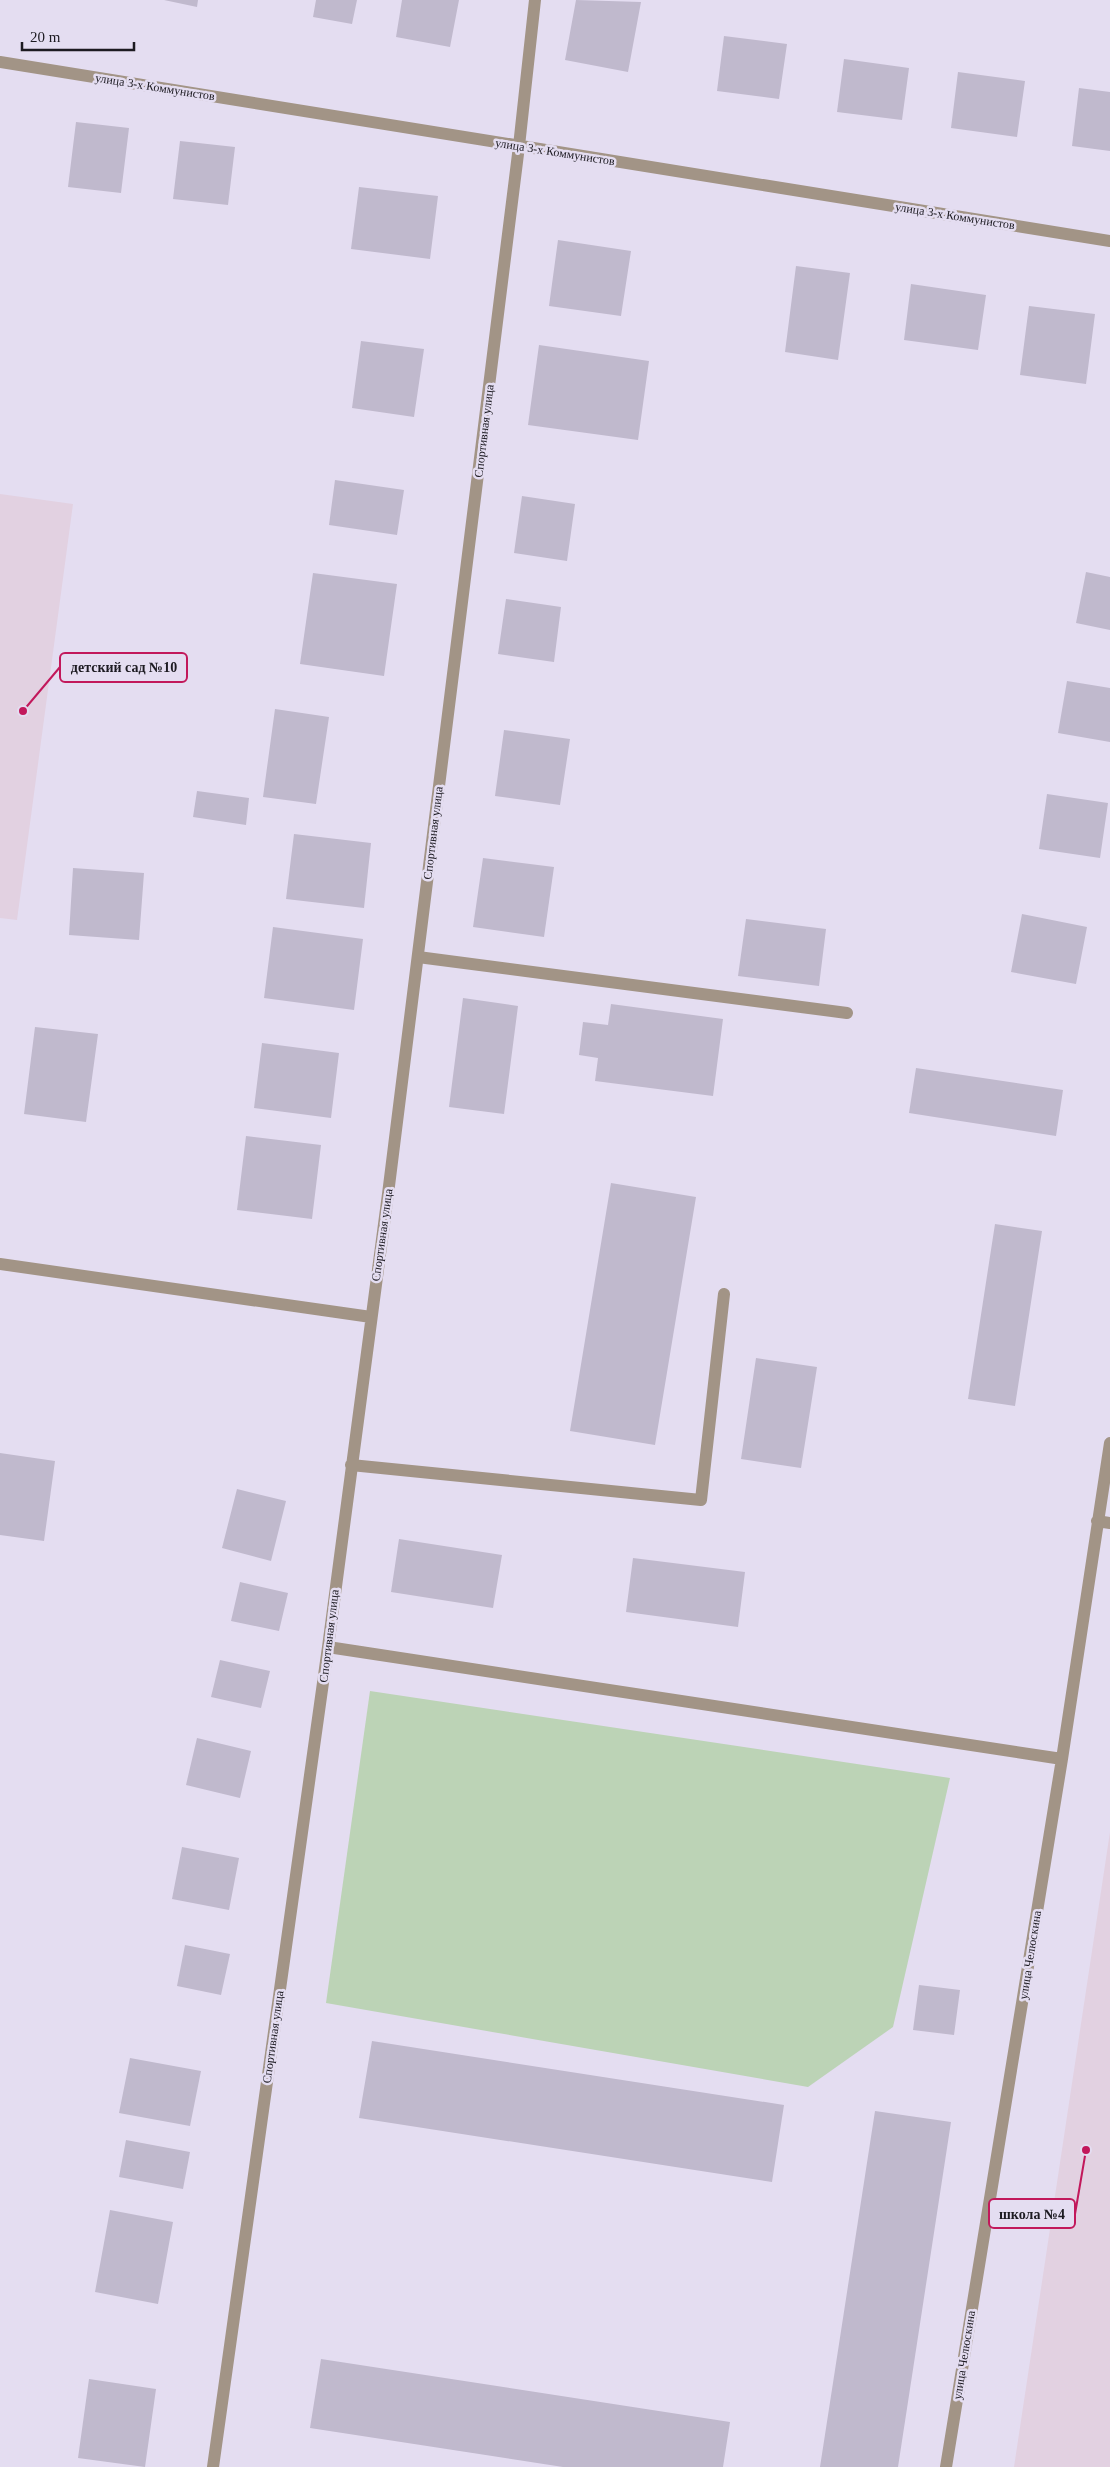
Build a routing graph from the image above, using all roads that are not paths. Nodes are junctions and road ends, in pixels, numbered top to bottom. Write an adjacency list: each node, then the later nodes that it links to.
1 (535, 0): 3 (street, Спортивная улица)
2 (0, 62): 3 (street, улица 3-х Коммунистов)
3 (519, 146): 4 (street, улица 3-х Коммунистов); 5 (street, Спортивная улица)
4 (1110, 241)
5 (418, 957): 6 (street); 9 (street, Спортивная улица)
6 (847, 1013)
7 (0, 1264): 9 (street)
8 (724, 1294): 11 (street)
9 (371, 1317): 11 (street, Спортивная улица)
10 (1110, 1443): 12 (street, улица Челюскина)
11 (351, 1465): 14 (street, Спортивная улица)
12 (1096, 1521): 13 (street); 15 (street, улица Челюскина)
13 (1110, 1523)
14 (328, 1646): 15 (street); 16 (street, Спортивная улица)
15 (1062, 1759): 17 (street, улица Челюскина)
16 (213, 2467)
17 (946, 2467)

